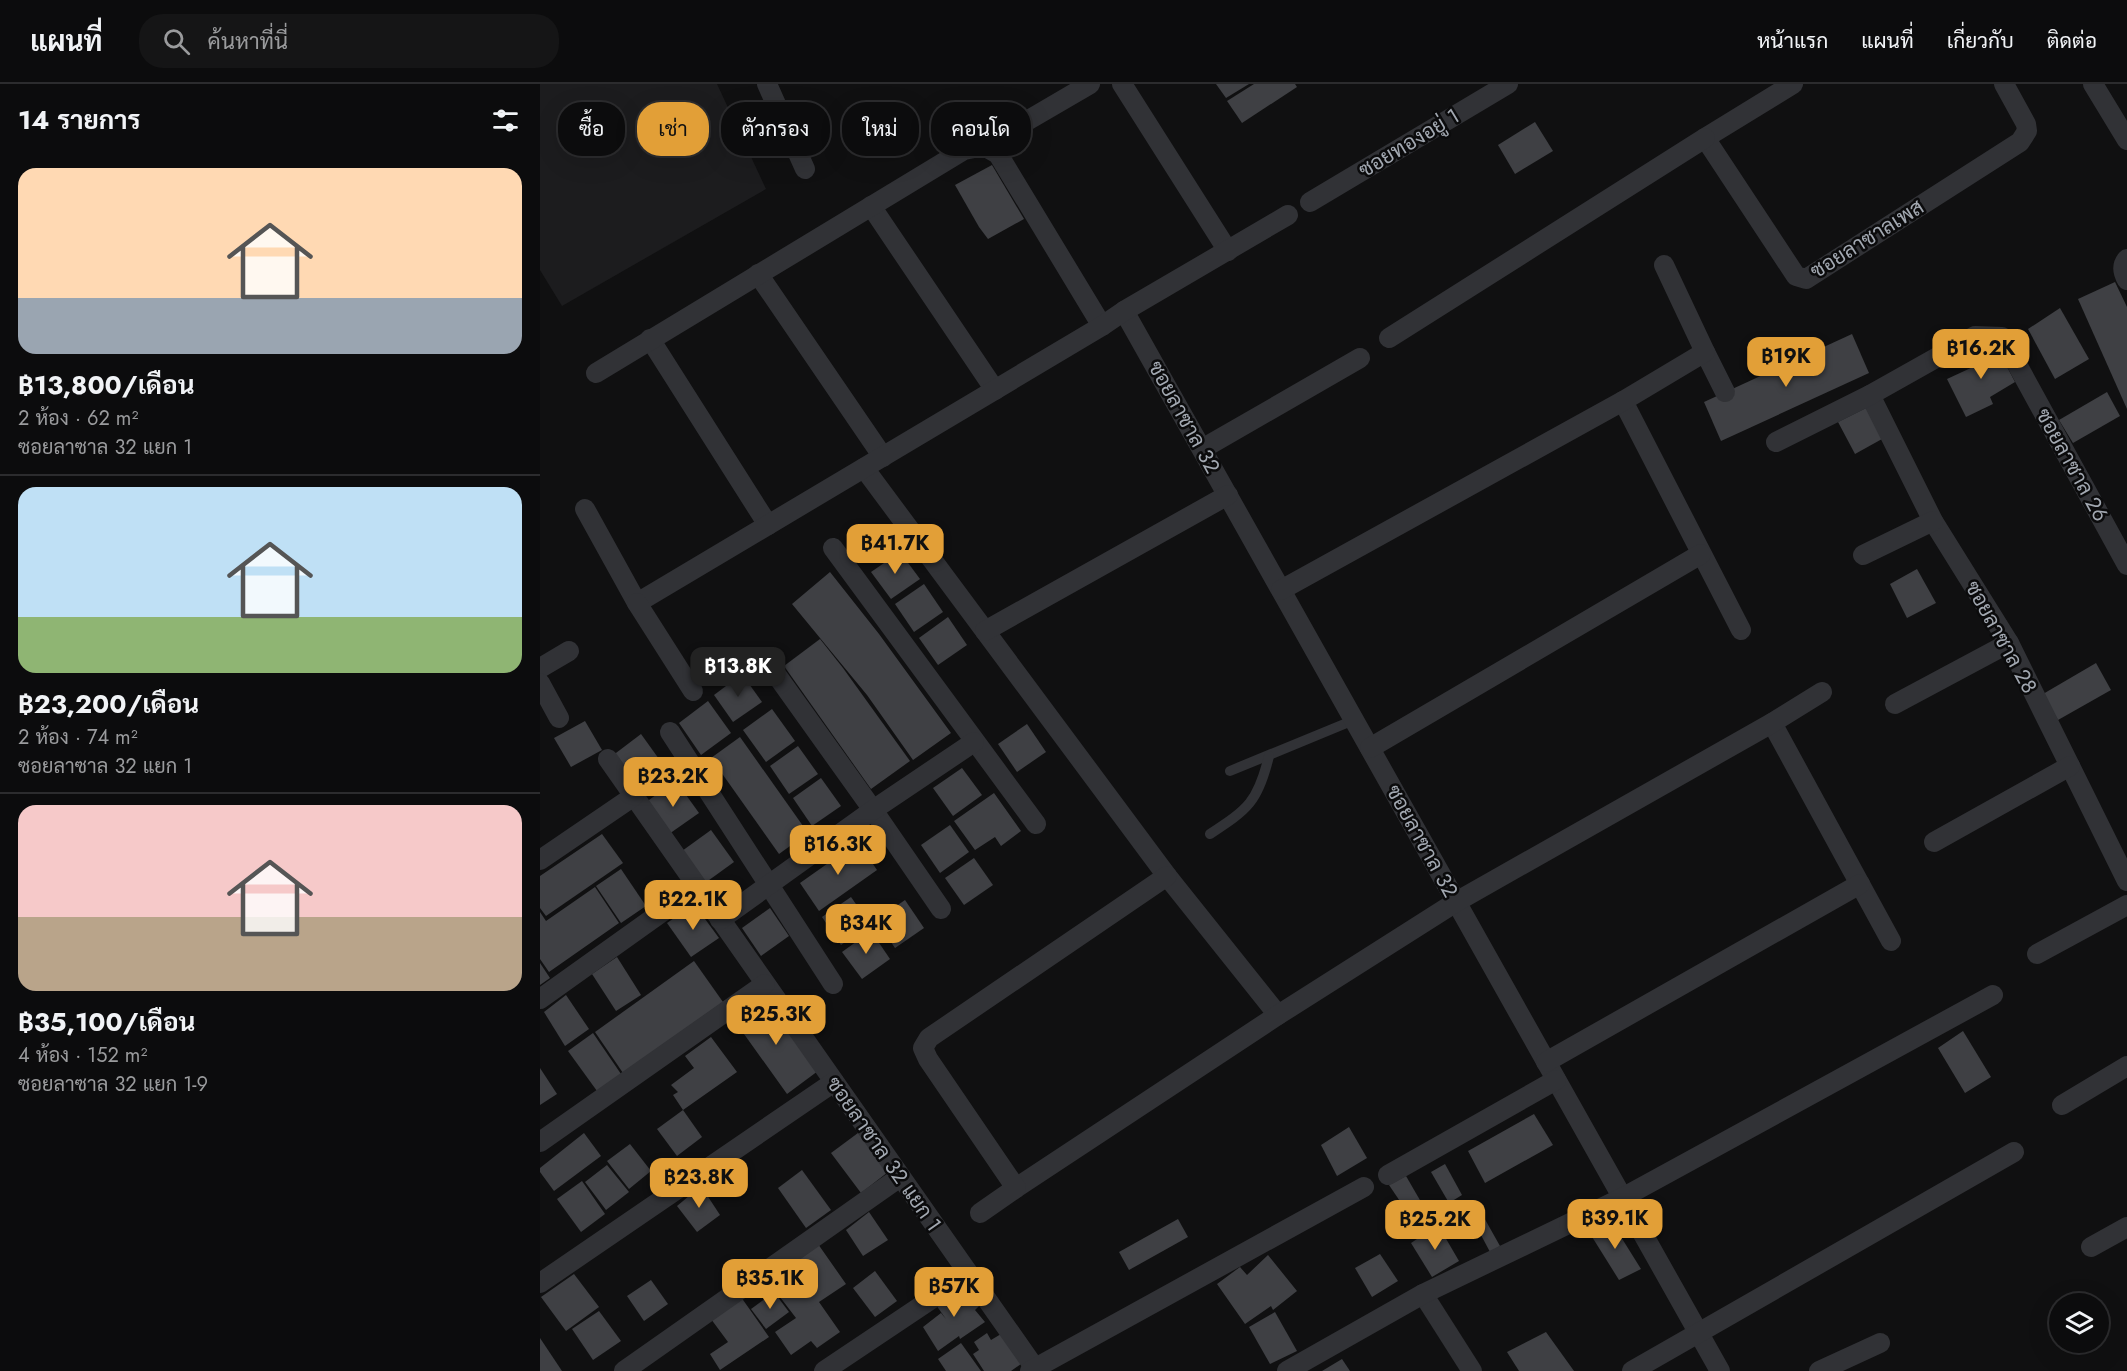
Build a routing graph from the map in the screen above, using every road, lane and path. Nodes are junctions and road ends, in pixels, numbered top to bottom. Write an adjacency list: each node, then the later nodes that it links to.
1 (767, 84): 13 (street)
2 (1090, 84): 8 (street)
3 (1122, 84): 17 (street)
4 (1508, 84): 14 (street, ซอยทองอยู่ 1)
5 (1793, 84): 10 (street)
6 (2004, 84): 10 (street, ซอยลาซาลเพส)
7 (2093, 84): 9 (street)
8 (1031, 119)
9 (2125, 131)
10 (1704, 138): 24 (street)
11 (954, 156): 15 (street)
12 (999, 156): 23 (street)
13 (805, 169)
14 (1310, 202)
15 (872, 206): 20 (street); 29 (street)
16 (1288, 215): 17 (street)
17 (1228, 251): 22 (street)
18 (2127, 259): 21 (street)
19 (1664, 265): 26 (street)
20 (758, 274): 25 (street); 35 (street)
21 (2127, 280)
22 (1124, 311): 23 (street); 34 (street, ซอยลาซาล 32)
23 (1102, 326): 29 (street)
24 (1389, 338)
25 (650, 339): 28 (street); 40 (street)
26 (1705, 352): 30 (street); 32 (street)
27 (1360, 358): 34 (street)
28 (596, 373)
29 (995, 390): 35 (street)
30 (1725, 393)
31 (1870, 395): 33 (street); 39 (street, ซอยลาซาล 28); 44 (street, ซอยลาซาล 26)
32 (1623, 401): 42 (street); 45 (street)
33 (1776, 442)
34 (1202, 449): 37 (street, ซอยลาซาล 32)
35 (883, 457): 36 (street)
36 (864, 468): 40 (street); 48 (street)
37 (1228, 495): 45 (street, ซอยลาซาล 32); 48 (street)
38 (585, 509): 46 (street)
39 (1933, 521): 43 (street); 49 (street, ซอยลาซาล 28)
40 (768, 525): 46 (street)
41 (833, 549): 61 (street)
42 (1701, 554): 47 (street); 62 (street)
43 (1863, 555)
44 (2127, 565)
45 (1281, 590): 58 (street, ซอยลาซาล 32)
46 (637, 603): 54 (street)
47 (1741, 630)
48 (985, 631): 73 (street)
49 (2009, 643): 56 (street); 65 (street, ซอยลาซาล 28)
50 (569, 651): 52 (street)
51 (768, 663): 68 (street)
52 (540, 668)
53 (540, 683): 57 (street)
54 (693, 691)
55 (1822, 692): 59 (street)
56 (1895, 704)
57 (559, 718)
58 (1354, 720): 62 (street, ซอยลาซาล 32); 63 (lane)
59 (1772, 723): 75 (street); 78 (street)
60 (670, 732): 76 (street)
61 (974, 742): 68 (street); 69 (street)
62 (1370, 748): 78 (street, ซอยลาซาล 32)
63 (1269, 756): 66 (lane); 70 (lane)
64 (608, 759): 67 (street, ซอยลาซาล 32 แยก 1)
65 (2070, 766): 71 (street); 74 (street, ซอยลาซาล 28)
66 (1230, 771)
67 (634, 796): 72 (street); 77 (street, ซอยลาซาล 32 แยก 1)
68 (873, 810): 76 (street); 80 (street)
69 (1036, 824)
70 (1210, 834)
71 (1934, 842)
72 (540, 860)
73 (1167, 876): 88 (street); 99 (street)
74 (2127, 881)
75 (1860, 884): 82 (street); 89 (street)
76 (768, 885): 81 (street); 85 (street)
77 (697, 887): 81 (street, ซอยลาซาล 32 แยก 1); 87 (street)
78 (1456, 902): 88 (street); 89 (street, ซอยลาซาล 32)
79 (2127, 905): 83 (street)
80 (940, 909)
81 (720, 920): 84 (street, ซอยลาซาล 32 แยก 1)
82 (1891, 941)
83 (2037, 954)
84 (765, 984): 92 (street, ซอยลาซาล 32 แยก 1); 94 (street)
85 (833, 984)
86 (1993, 995): 100 (street)
87 (540, 999)
88 (1278, 1015): 99 (street)
89 (1546, 1062): 91 (street, ซอยลาซาล 32)
90 (2127, 1066): 93 (street)
91 (1556, 1080): 96 (street); 100 (street, ซอยลาซาล 32)
92 (834, 1082): 97 (street, ซอยลาซาล 32 แยก 1); 105 (street)
93 (2062, 1105)
94 (540, 1142)
95 (2014, 1152): 107 (street)
96 (1388, 1175)
97 (900, 1177): 104 (street, ซอยลาซาล 32 แยก 1); 110 (street)
98 (1364, 1187): 109 (street)
99 (1016, 1188): 101 (street)
100 (1622, 1198): 106 (street); 107 (street, ซอยลาซาล 32)
101 (980, 1214)
102 (2127, 1227): 103 (street)
103 (2091, 1247)
104 (969, 1274): 109 (street, ซอยลาซาล 32 แยก 1); 111 (street)
105 (540, 1283)
106 (1423, 1294): 112 (street); 113 (street)
107 (1699, 1332): 114 (street); 115 (street, ซอยลาซาล 32)
108 (1880, 1343): 116 (street)
109 (1034, 1370)
110 (624, 1371)
111 (824, 1371)
112 (1287, 1371)
113 (1472, 1371)
114 (1632, 1371)
115 (1720, 1371)
116 (1819, 1371)

